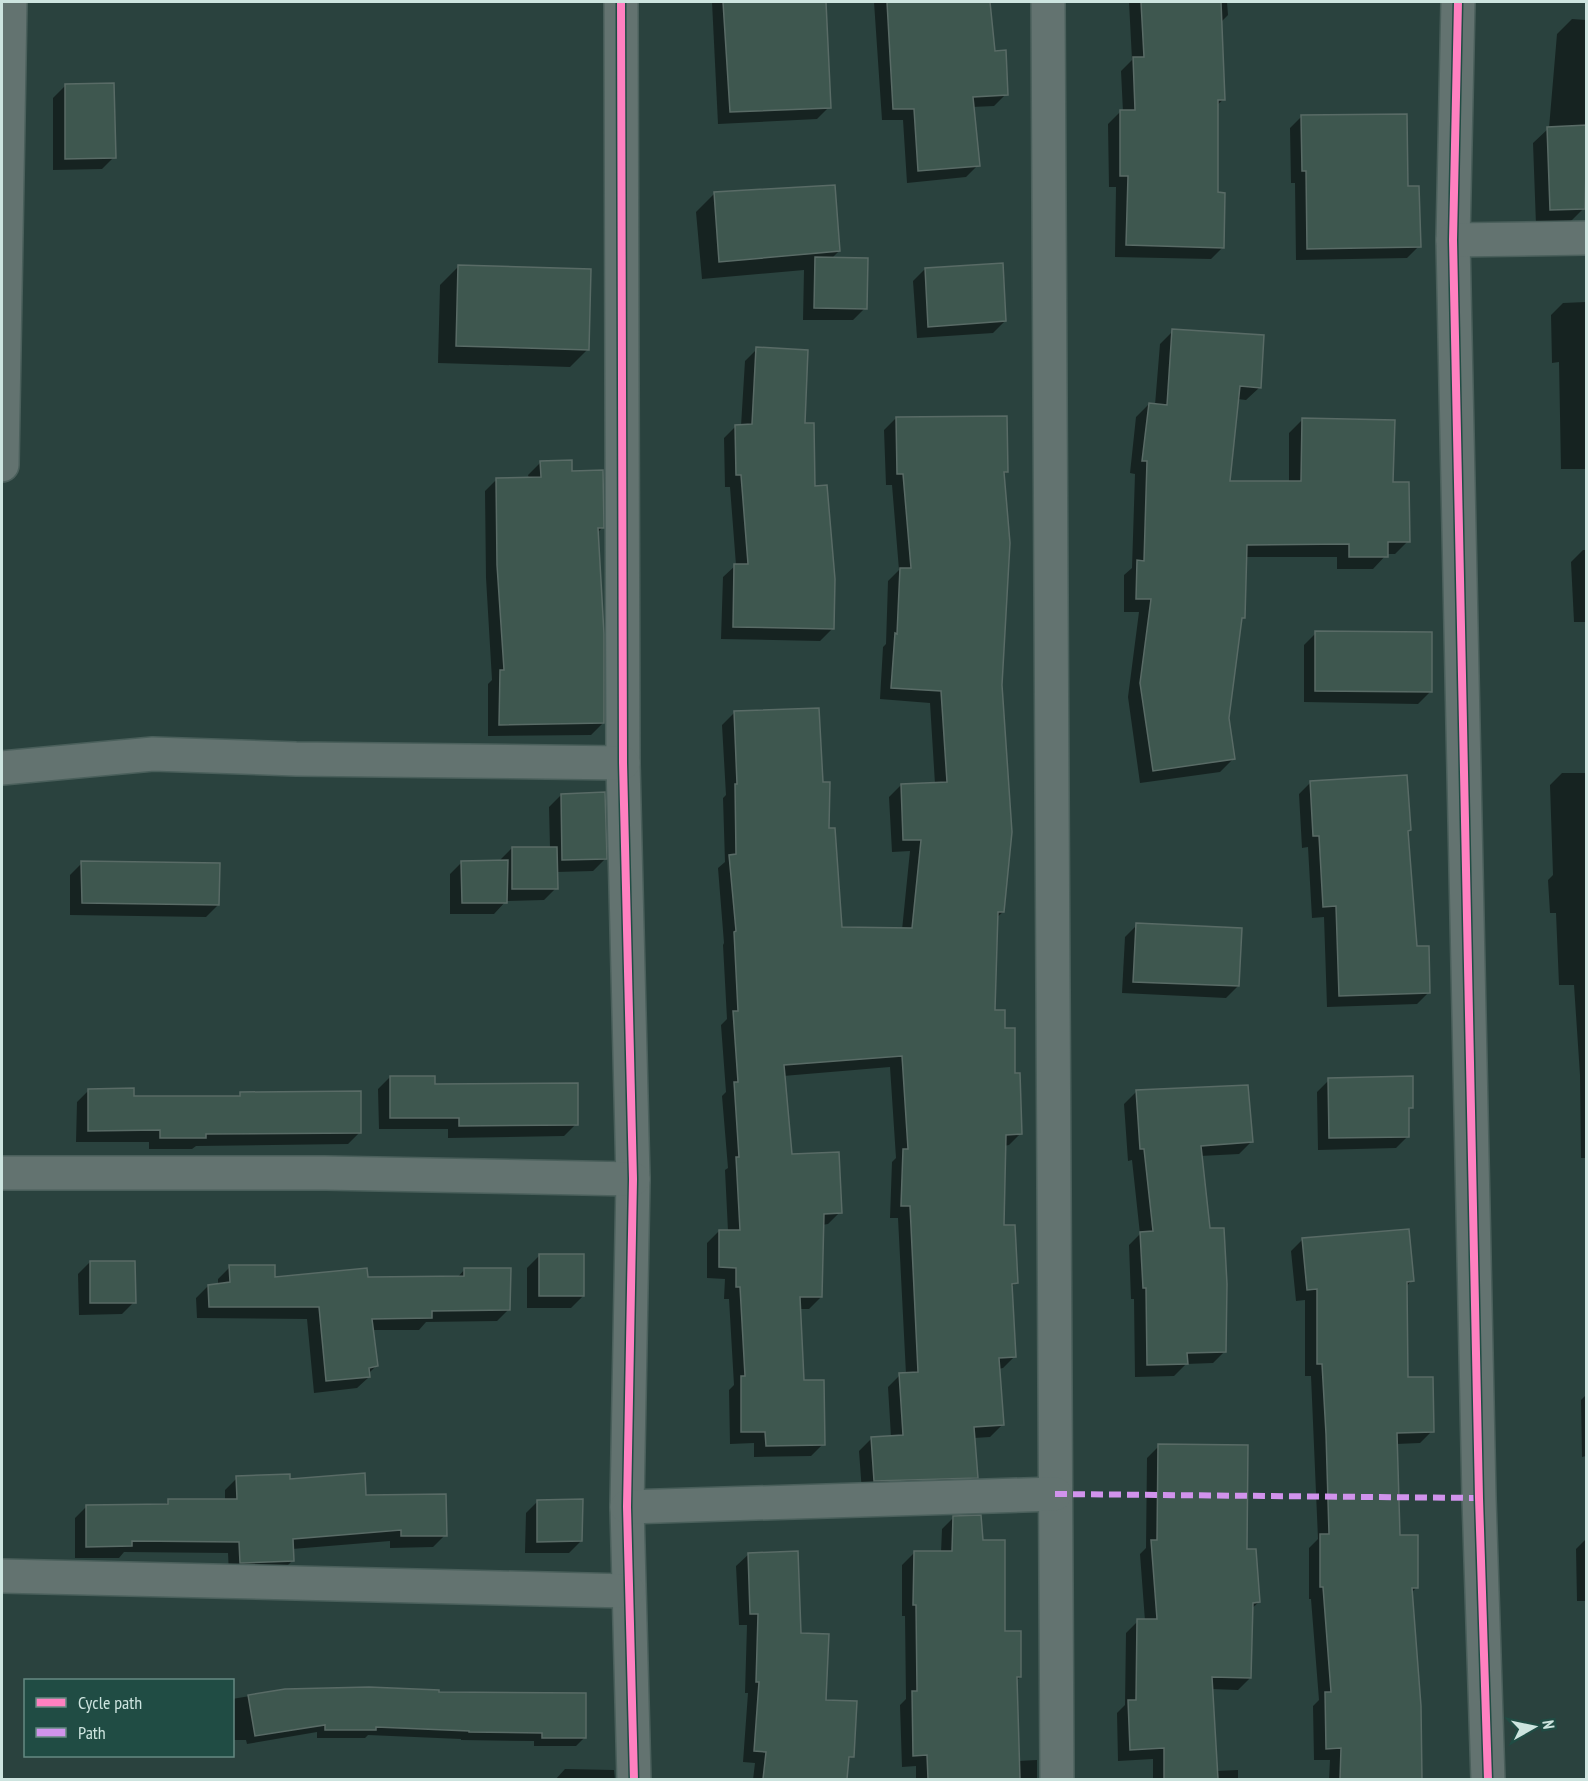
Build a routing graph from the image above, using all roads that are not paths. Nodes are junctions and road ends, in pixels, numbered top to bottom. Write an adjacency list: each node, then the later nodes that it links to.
1 (10, 2): 7 (street)
2 (621, 2): 9 (street)
3 (1048, 2): 13 (street)
4 (1458, 2): 6 (street)
5 (1587, 238): 6 (street)
6 (1453, 240): 19 (street)
7 (2, 363): 8 (street)
8 (2, 465)
9 (623, 763): 10 (street); 12 (street)
10 (2, 768)
11 (2, 1173): 12 (street)
12 (633, 1179): 14 (street)
13 (1055, 1494): 14 (street); 18 (street)
14 (627, 1507): 16 (street)
15 (2, 1576): 16 (street)
16 (628, 1591): 17 (street)
17 (634, 1779)
18 (1057, 1779)
19 (1488, 1779)

